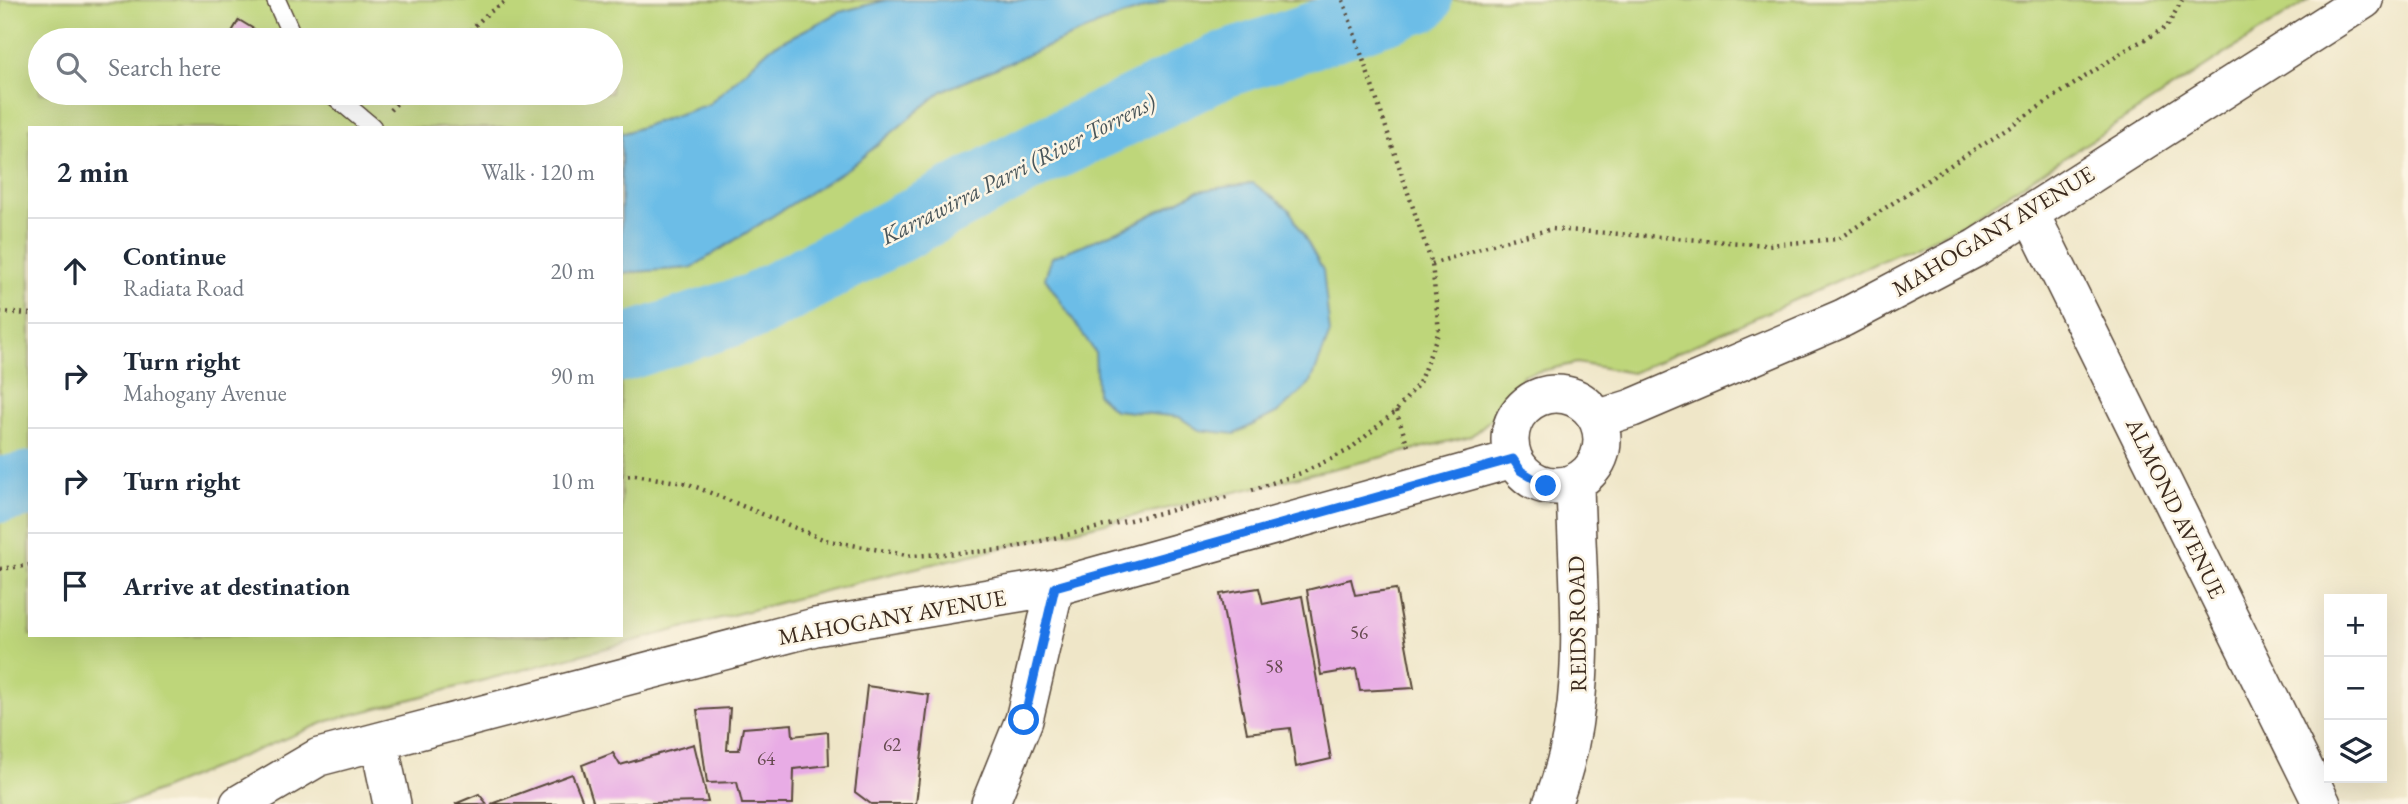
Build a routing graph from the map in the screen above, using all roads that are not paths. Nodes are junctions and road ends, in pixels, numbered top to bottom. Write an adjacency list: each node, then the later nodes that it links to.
1 (276, 0): 3 (lane)
2 (2364, 0): 6 (street, MAHOGANY AVENUE)
3 (289, 28)
4 (345, 105): 5 (lane)
5 (371, 126)
6 (2029, 213): 7 (street, MAHOGANY AVENUE); 16 (street, ALMOND AVENUE)
7 (1600, 418): 8 (street); 9 (street)
8 (1513, 459): 9 (street); 10 (street, MAHOGANY AVENUE)
9 (1575, 483): 15 (street, REIDS ROAD)
10 (1055, 587): 11 (street, MAHOGANY AVENUE); 14 (street)
11 (379, 742): 12 (street, MAHOGANY AVENUE); 13 (street)
12 (239, 804)
13 (391, 804)
14 (990, 804)
15 (1552, 804)
16 (2322, 804)

